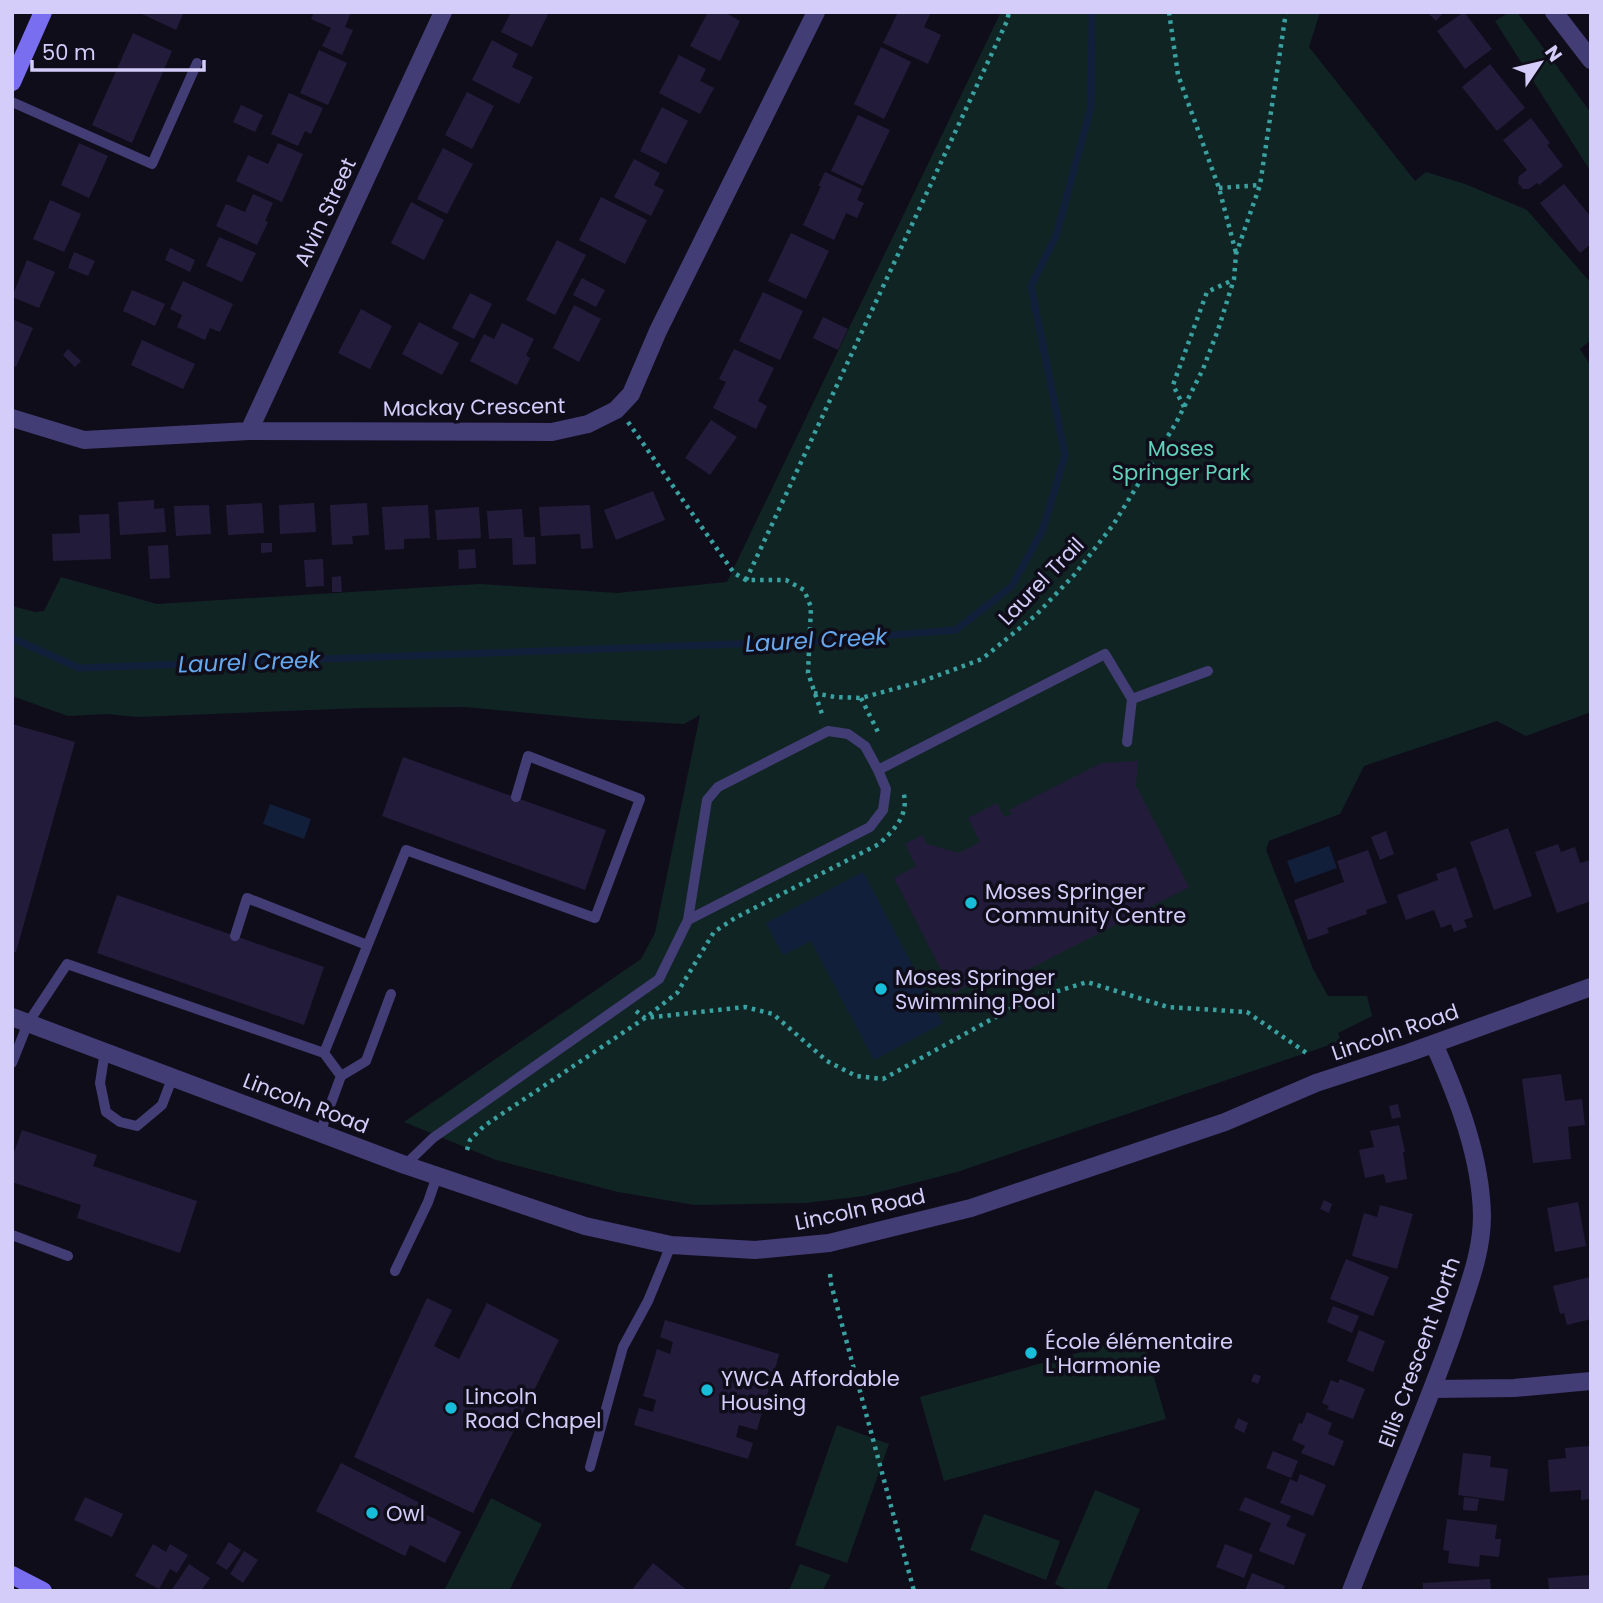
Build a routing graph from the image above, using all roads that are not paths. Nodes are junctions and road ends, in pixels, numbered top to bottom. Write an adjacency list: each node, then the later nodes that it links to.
1 (43, 12): 7 (main road)
2 (443, 12): 10 (street, Alvin Street)
3 (816, 12): 10 (street, Mackay Crescent)
4 (1562, 15): 5 (street)
5 (1591, 60)
6 (197, 62): 8 (lane)
7 (12, 82)
8 (12, 102)
9 (12, 418): 10 (street, Mackay Crescent)
10 (249, 431)
11 (1208, 671): 12 (lane)
12 (1132, 699): 13 (lane); 14 (lane)
13 (1127, 742)
14 (878, 770): 16 (lane); 16 (lane)
15 (516, 797): 18 (lane)
16 (688, 920): 29 (lane)
17 (234, 936): 18 (lane)
18 (367, 945): 24 (lane)
19 (1591, 987): 22 (street, Lincoln Road)
20 (391, 994): 27 (lane)
21 (20, 1020): 23 (street, Lincoln Road); 24 (lane); 25 (lane)
22 (1434, 1044): 32 (street, Lincoln Road); 36 (street, Ellis Crescent North)
23 (105, 1051): 26 (street, Lincoln Road); 26 (lane)
24 (324, 1053): 27 (lane)
25 (12, 1063)
26 (173, 1076): 28 (street, Lincoln Road)
27 (341, 1076): 28 (lane)
28 (320, 1133): 29 (street, Lincoln Road)
29 (405, 1165): 30 (street, Lincoln Road)
30 (437, 1176): 32 (street, Lincoln Road); 34 (lane)
31 (12, 1235): 33 (lane)
32 (671, 1245): 37 (lane)
33 (68, 1256)
34 (395, 1271)
35 (1591, 1381): 36 (street)
36 (1434, 1389): 40 (street, Ellis Crescent North)
37 (590, 1467)
38 (12, 1575): 39 (main road)
39 (43, 1591)
40 (1351, 1591)

